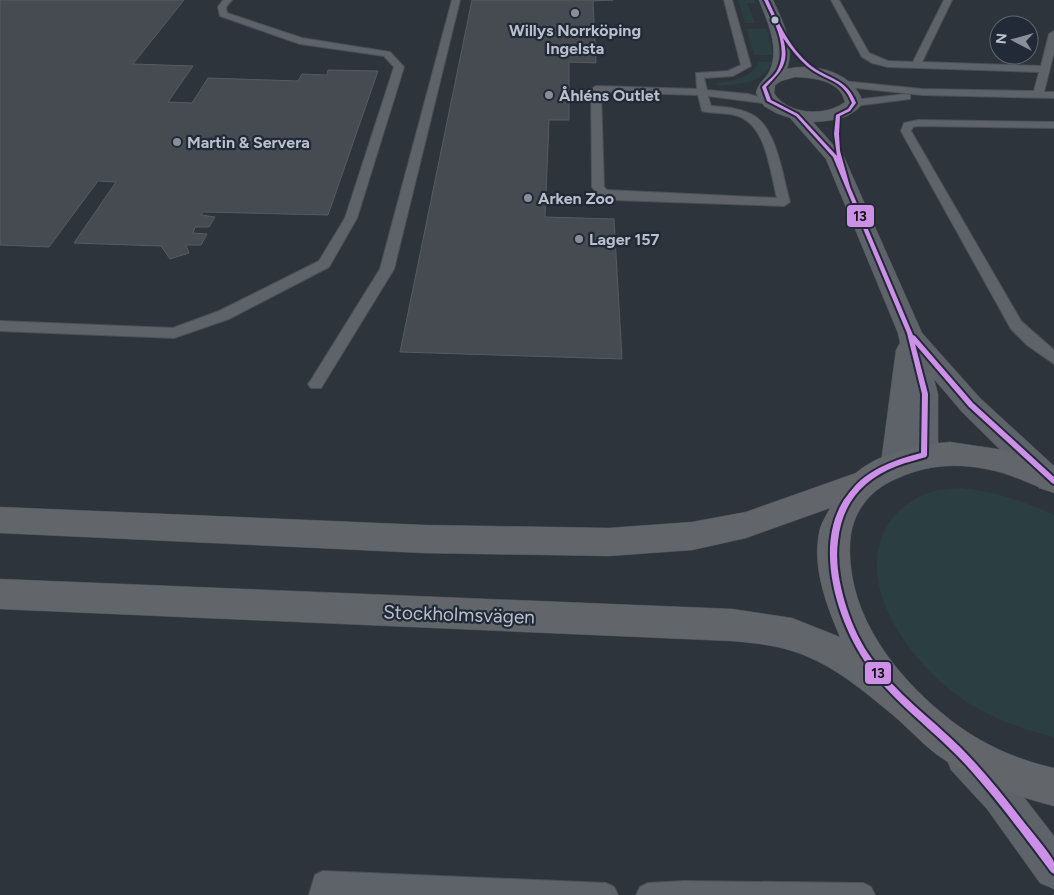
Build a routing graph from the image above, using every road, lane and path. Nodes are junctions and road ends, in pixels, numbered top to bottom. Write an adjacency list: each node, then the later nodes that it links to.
1 (228, 0): 25 (lane)
2 (456, 0): 28 (lane)
3 (728, 0): 14 (lane)
4 (766, 0): 7 (street)
5 (836, 0): 9 (lane)
6 (948, 0): 9 (lane)
7 (780, 33): 11 (street); 12 (street)
8 (1054, 34): 10 (lane)
9 (916, 65): 10 (lane)
10 (1045, 69): 17 (lane)
11 (819, 75): 12 (street); 13 (street)
12 (771, 80): 15 (lane); 19 (street)
13 (842, 84): 16 (lane); 20 (street)
14 (702, 91): 14 (lane); 15 (lane)
15 (718, 92): 19 (lane)
16 (970, 94): 17 (lane); 20 (lane)
17 (1038, 94): 18 (lane)
18 (1053, 96)
19 (769, 101): 21 (street)
20 (854, 103): 22 (street)
21 (796, 115): 22 (street); 24 (street)
22 (838, 115): 24 (street)
23 (1054, 125): 27 (lane)
24 (835, 157): 26 (street)
25 (0, 326)
26 (910, 333): 29 (street); 30 (street); 31 (street)
27 (1054, 358)
28 (316, 384)
29 (924, 455): 30 (highway); 31 (highway)
30 (895, 463): 32 (highway)
31 (1051, 480)
32 (861, 484): 33 (highway); 35 (highway)
33 (0, 520)
34 (0, 594): 35 (highway, Stockholmsvägen)
35 (899, 698): 36 (highway)
36 (952, 743): 37 (highway); 38 (street)
37 (1054, 787)
38 (1054, 869)
39 (687, 894): 42 (lane); 43 (lane)
40 (321, 895): 41 (lane)
41 (606, 895)
42 (648, 895)
43 (863, 895)

